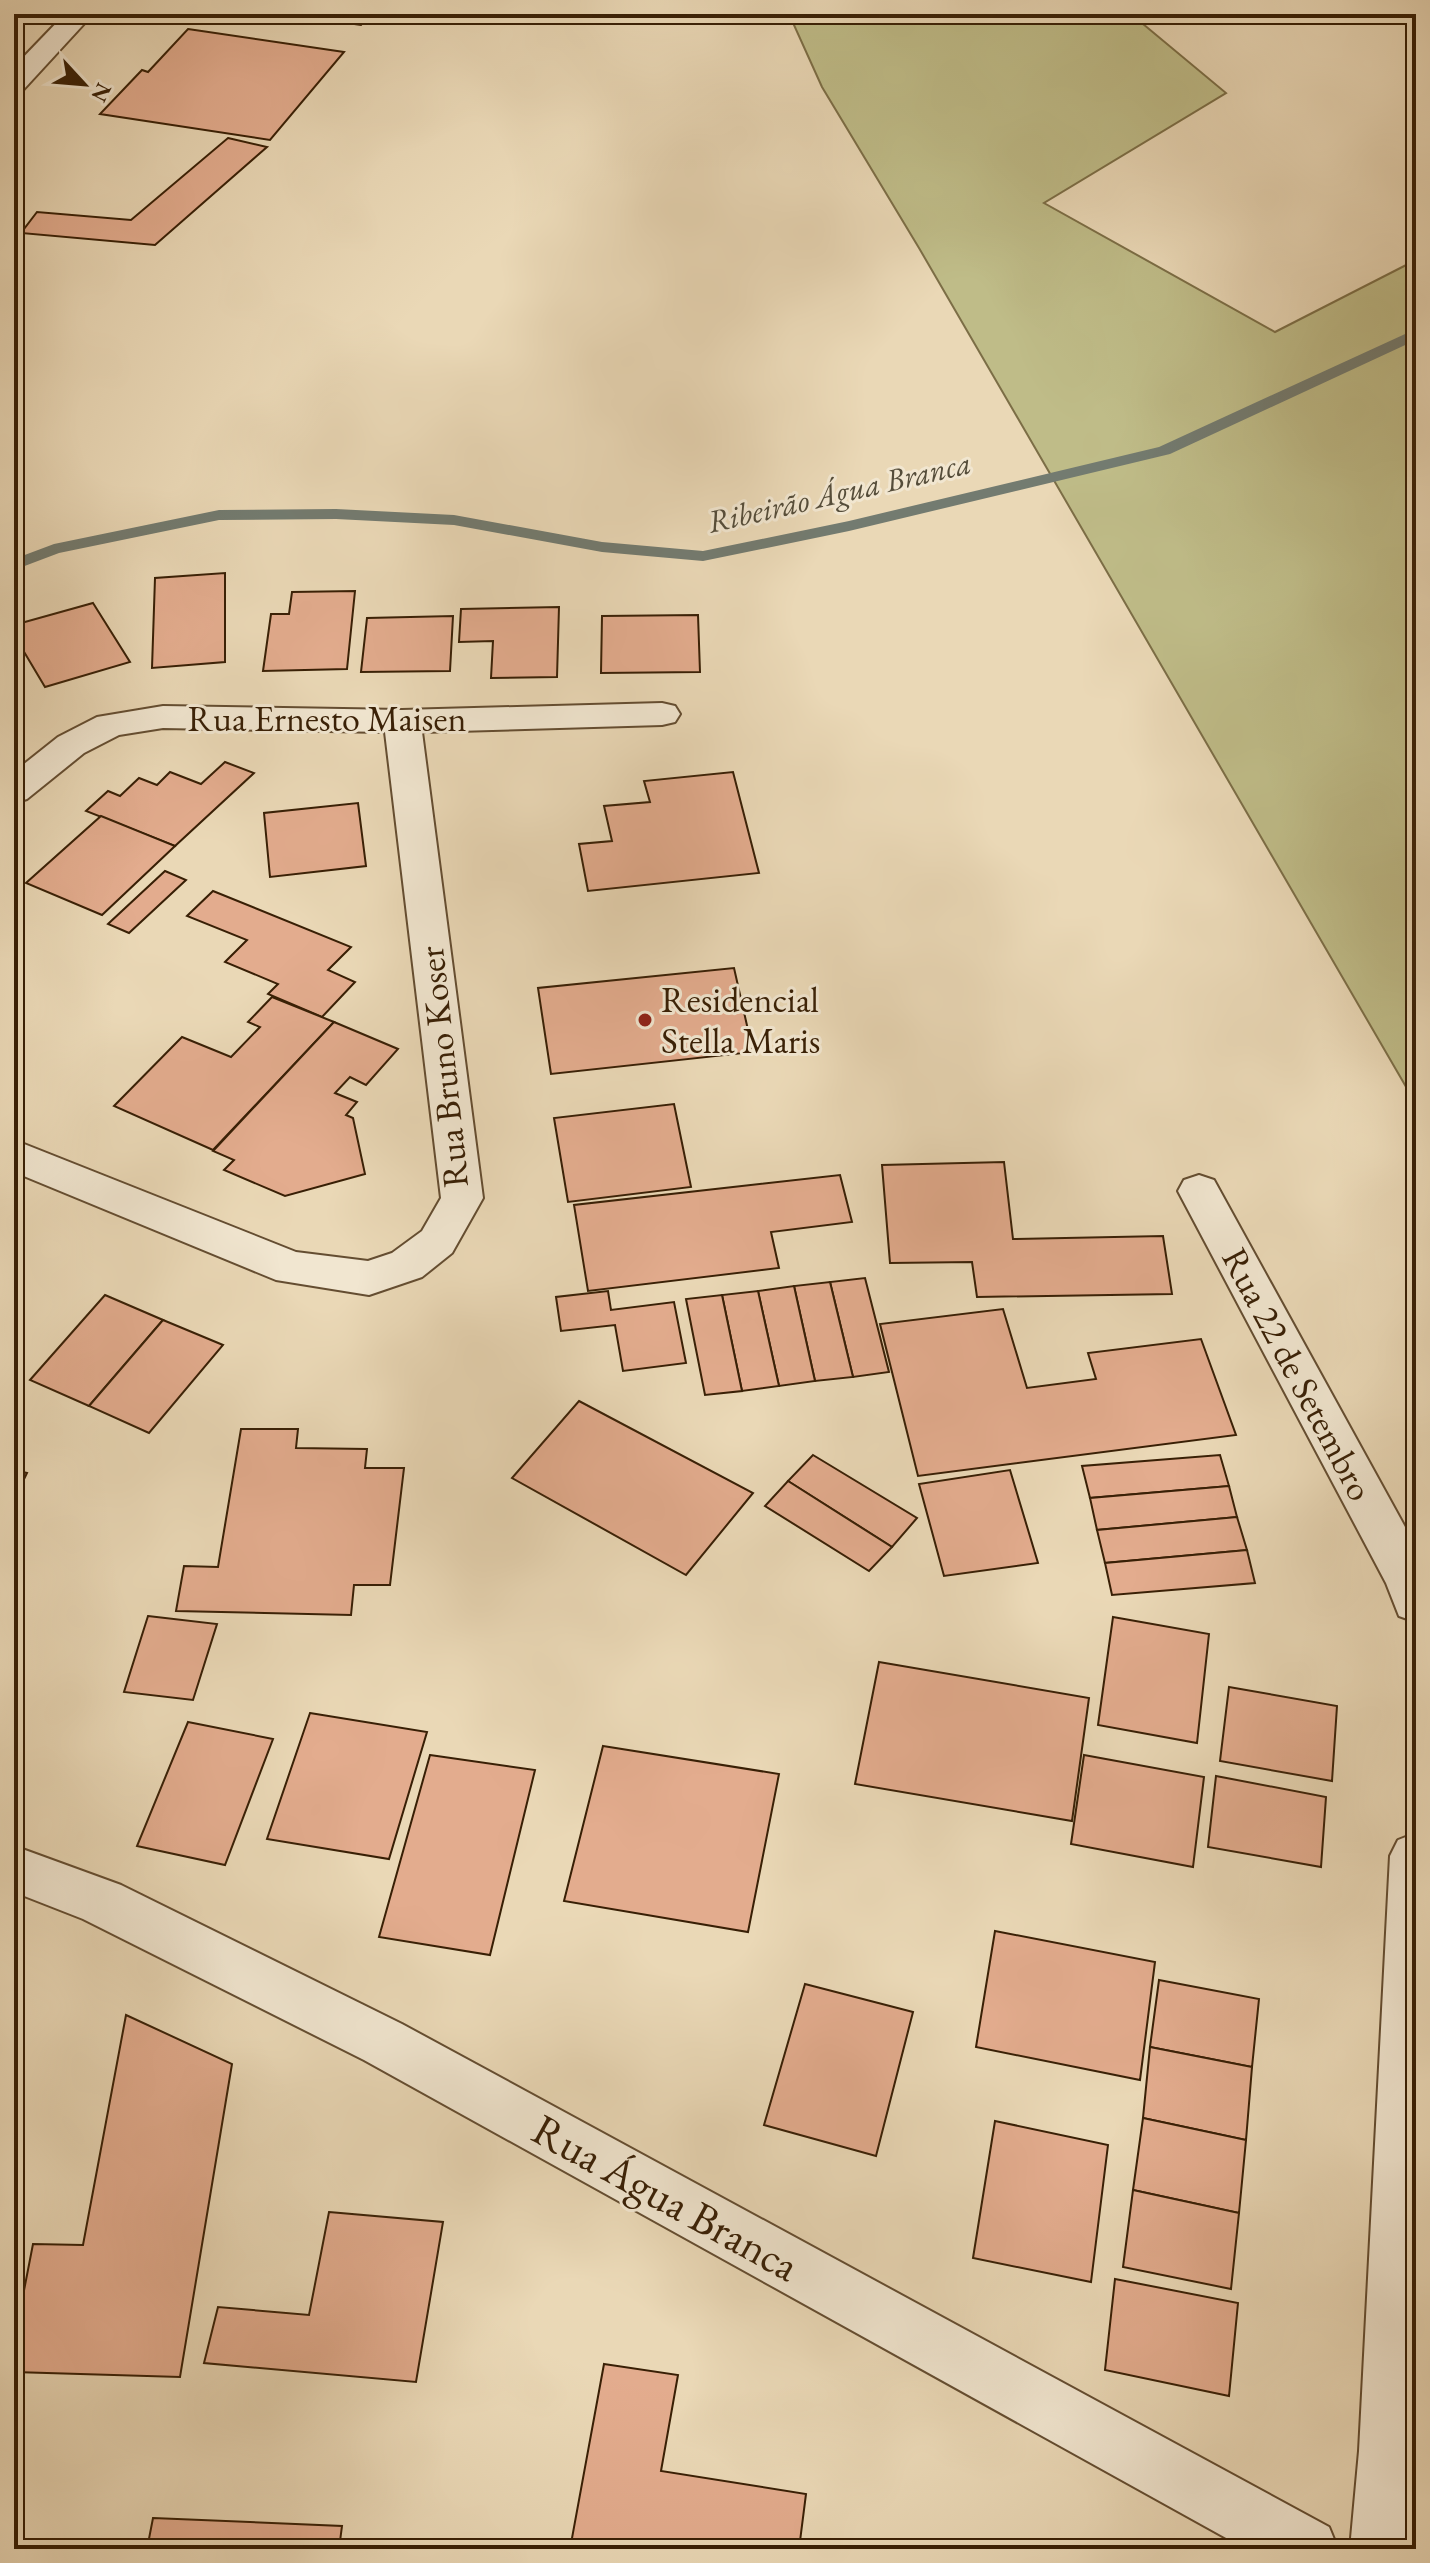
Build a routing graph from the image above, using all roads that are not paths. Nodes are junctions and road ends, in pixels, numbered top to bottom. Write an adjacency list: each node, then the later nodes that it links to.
1 (80, 14): 2 (street)
2 (14, 83)
3 (662, 714): 4 (street, Rua Ernesto Maisen)
4 (402, 721): 5 (street, Rua Ernesto Maisen); 6 (street, Rua Bruno Koser)
5 (14, 791)
6 (14, 1155)
7 (1199, 1191): 8 (street, Rua 22 de Setembro)
8 (1416, 1602)
9 (1416, 1856): 12 (street)
10 (14, 1869): 11 (street, Rua Água Branca)
11 (1307, 2549)
12 (1381, 2549)

